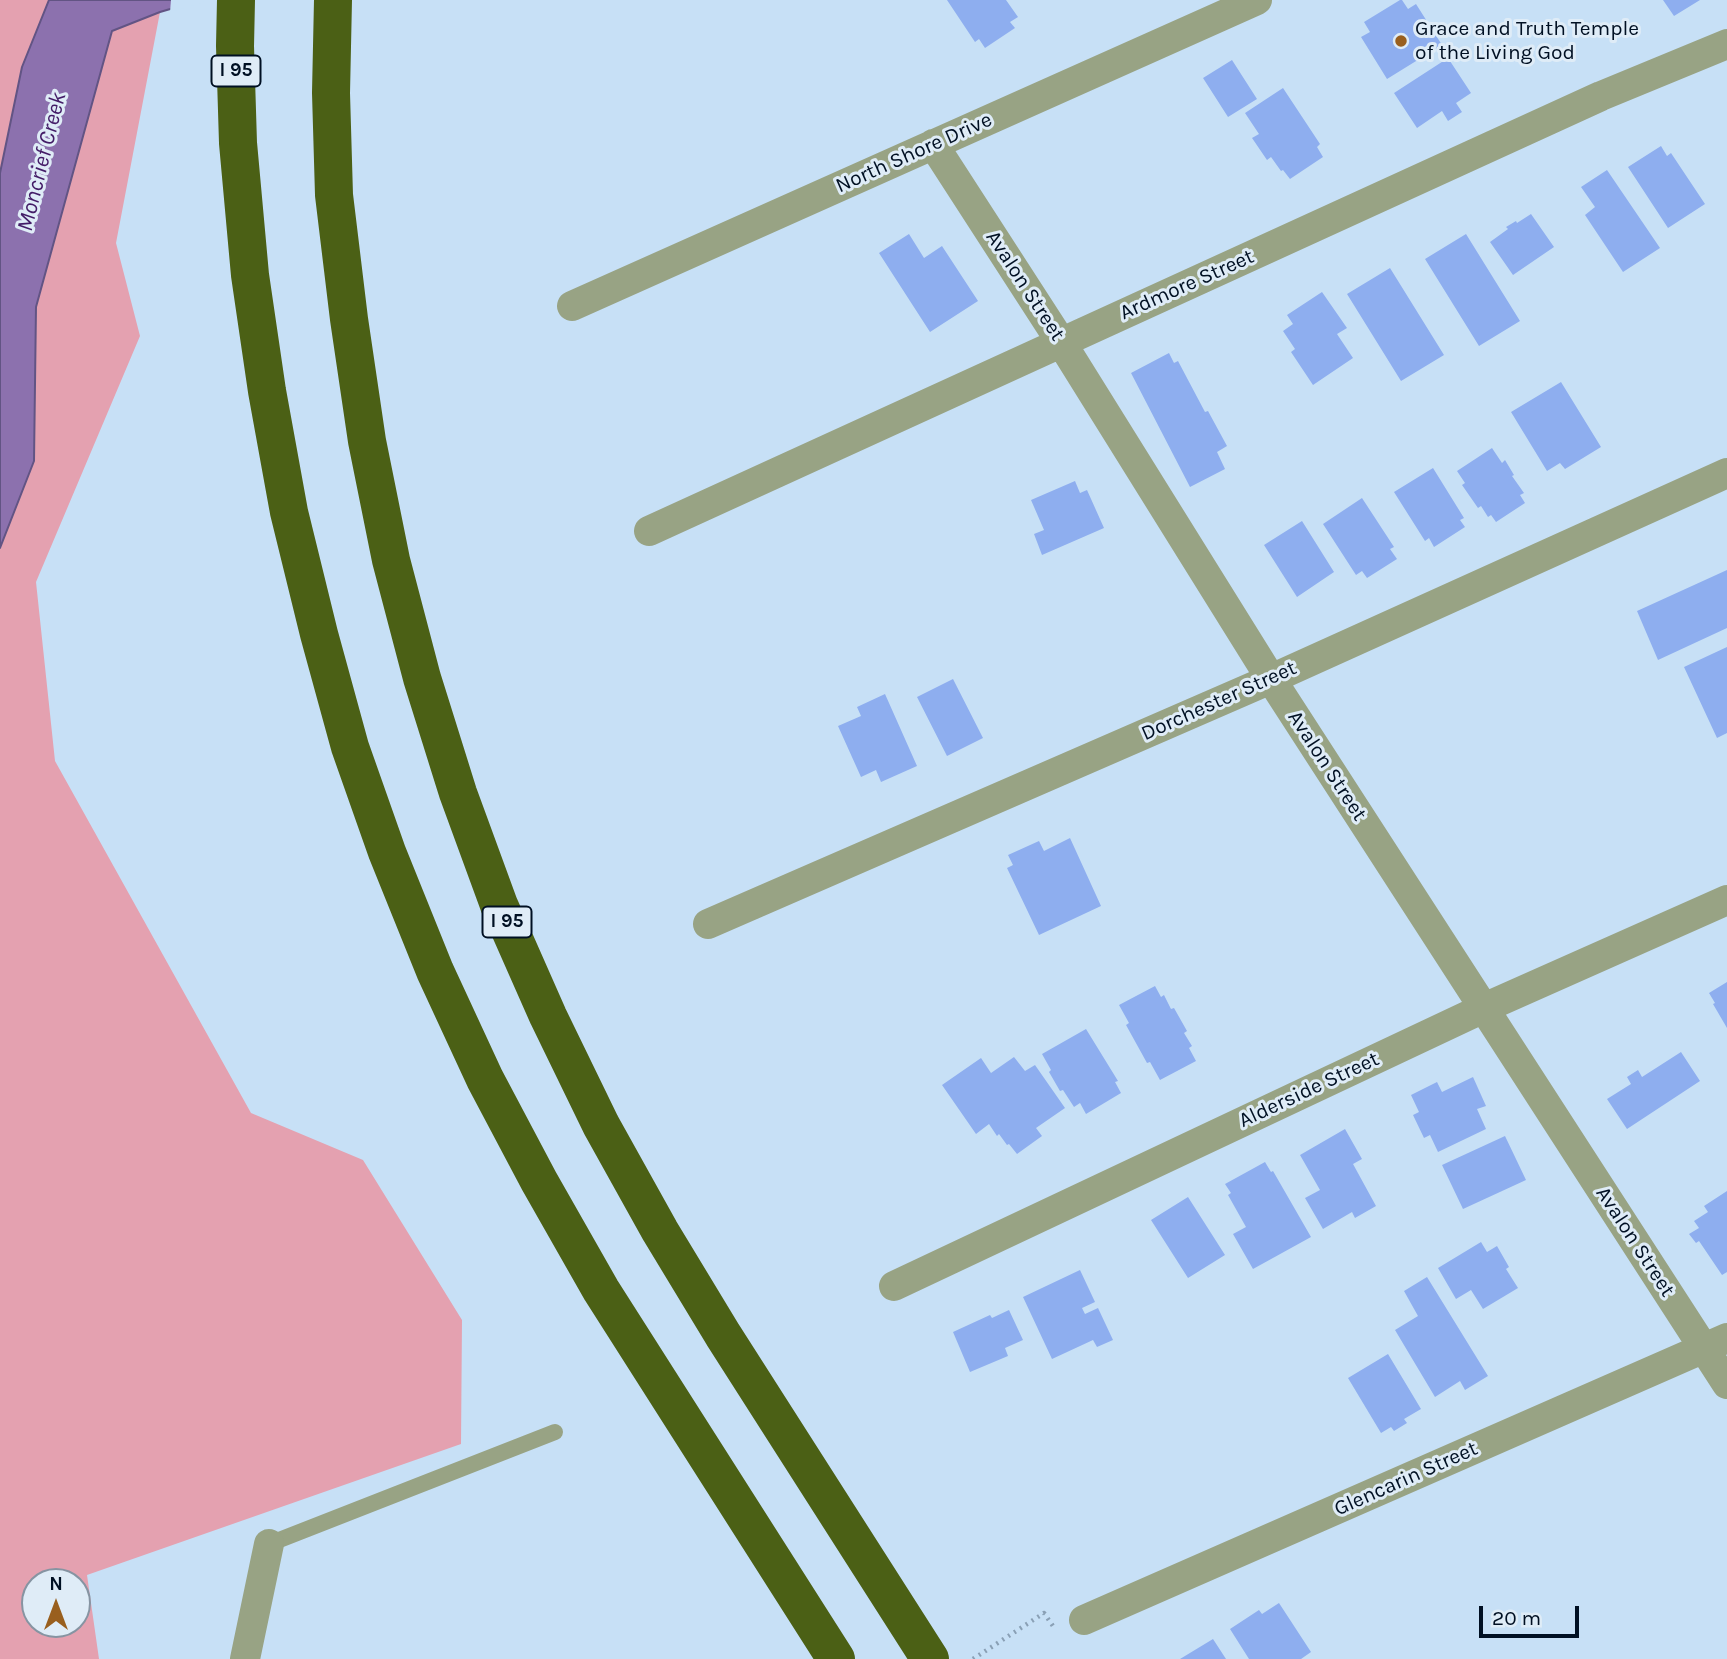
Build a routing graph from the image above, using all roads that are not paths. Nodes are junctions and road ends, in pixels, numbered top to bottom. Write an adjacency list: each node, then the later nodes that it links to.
1 (236, 0): 21 (highway, I 95)
2 (333, 0): 22 (highway, I 95)
3 (1257, 0): 5 (street, North Shore Drive)
4 (1727, 44): 7 (street, Ardmore Street)
5 (933, 144): 6 (street, North Shore Drive); 7 (street, Avalon Street)
6 (572, 306)
7 (1061, 342): 9 (street, Ardmore Street); 10 (street, Avalon Street)
8 (1727, 473): 10 (street, Dorchester Street)
9 (649, 531)
10 (1271, 679): 12 (street, Dorchester Street); 13 (street, Avalon Street)
11 (1727, 900): 13 (street, Alderside Street)
12 (708, 924)
13 (1484, 1008): 14 (street, Alderside Street); 15 (street, Avalon Street)
14 (894, 1286)
15 (1715, 1343): 16 (street, Avalon Street); 19 (street, Glencarin Street)
16 (1727, 1384)
17 (555, 1432): 18 (lane)
18 (269, 1544): 20 (street)
19 (1084, 1620)
20 (245, 1659)
21 (836, 1659)
22 (930, 1659)

